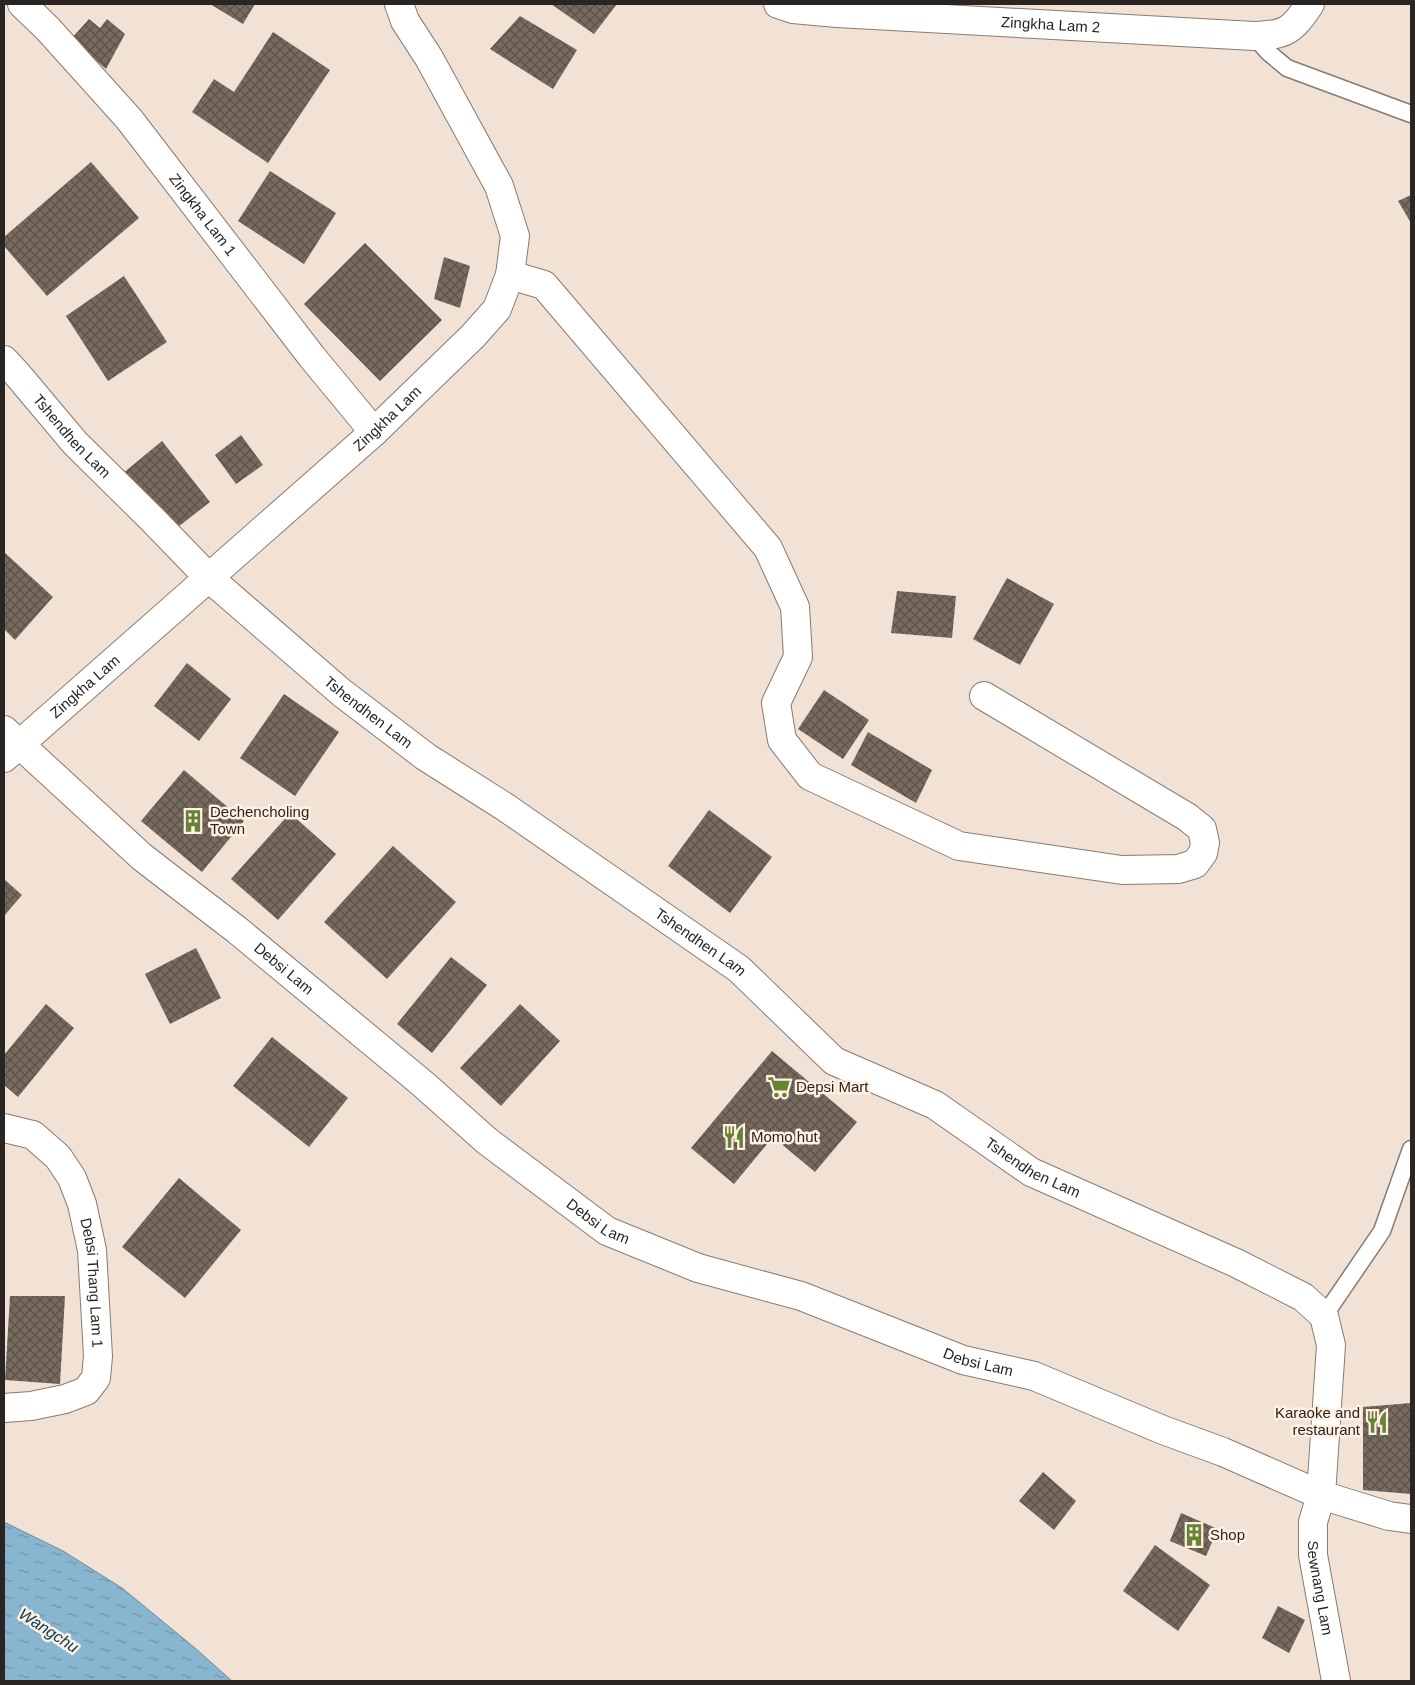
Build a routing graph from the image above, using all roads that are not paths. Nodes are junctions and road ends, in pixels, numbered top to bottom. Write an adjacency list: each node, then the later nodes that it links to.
1 (22, 4): 9 (street, Zingkha Lam 1)
2 (399, 4): 7 (street, Zingkha Lam)
3 (778, 4): 5 (street, Zingkha Lam 2)
4 (1310, 4): 5 (street, Zingkha Lam 2)
5 (1254, 36): 6 (lane)
6 (1411, 114)
7 (510, 275): 9 (street, Zingkha Lam); 11 (street)
8 (4, 360): 10 (street, Tshendhen Lam)
9 (374, 432): 10 (street, Zingkha Lam)
10 (209, 578): 12 (street, Zingkha Lam); 15 (street, Tshendhen Lam)
11 (984, 696)
12 (9, 744): 17 (street, Debsi Lam)
13 (4, 1128): 16 (street, Debsi Thang Lam 1)
14 (1411, 1149): 15 (lane)
15 (1324, 1316): 17 (street)
16 (4, 1408)
17 (1320, 1495): 18 (street, Debsi Lam); 19 (street, Sewnang Lam)
18 (1411, 1519)
19 (1336, 1681)

